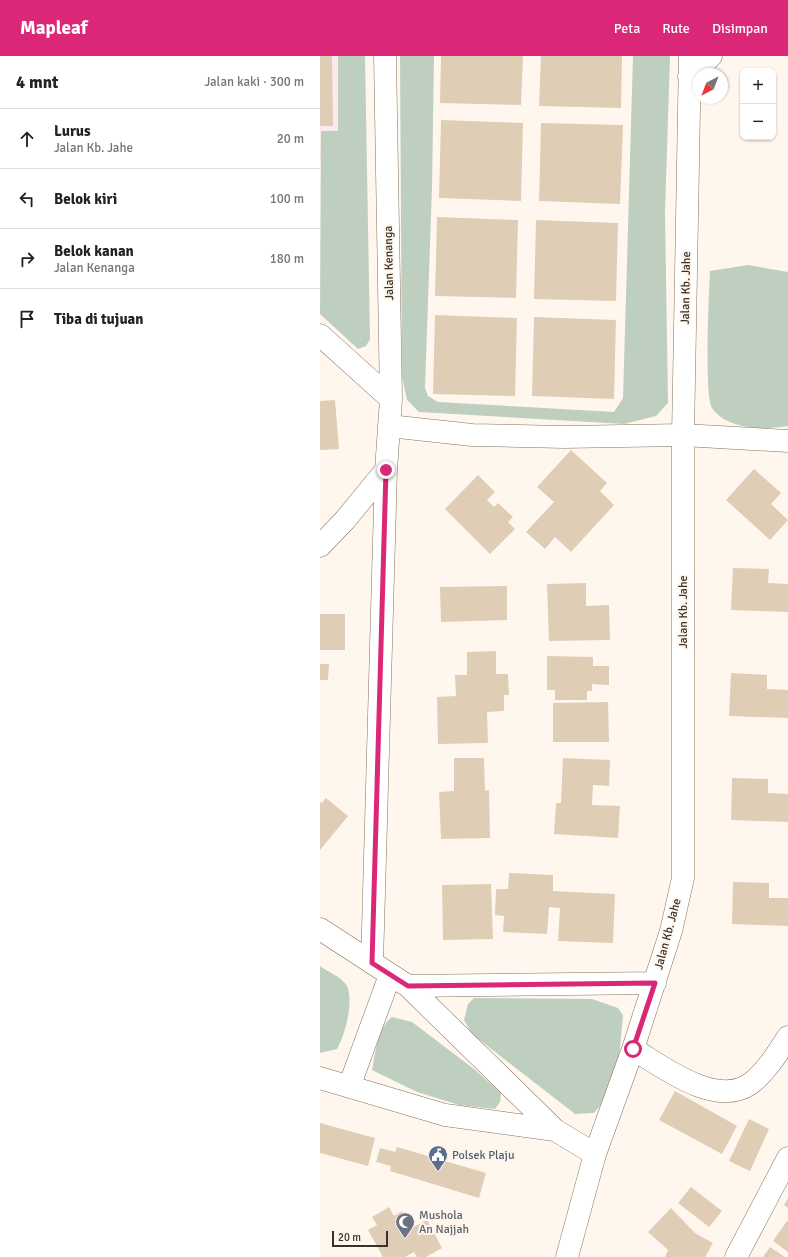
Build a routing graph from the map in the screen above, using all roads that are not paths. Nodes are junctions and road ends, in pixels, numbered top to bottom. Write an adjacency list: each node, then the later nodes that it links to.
1 (385, 56): 5 (street, Jalan Kenanga)
2 (710, 56): 3 (street)
3 (689, 67): 7 (street, Jalan Kb. Jahe)
4 (320, 335): 5 (street)
5 (391, 399): 6 (street, Jalan Kenanga)
6 (389, 426): 7 (street); 9 (street, Jalan Kenanga)
7 (684, 435): 8 (street); 14 (street, Jalan Kb. Jahe)
8 (788, 440)
9 (386, 470): 10 (street); 12 (street, Jalan Kenanga)
10 (320, 546)
11 (320, 929): 12 (street)
12 (372, 963): 13 (street)
13 (399, 980): 14 (street); 18 (street); 19 (street)
14 (655, 983): 16 (street, Jalan Kb. Jahe)
15 (788, 1037): 16 (street)
16 (633, 1049): 20 (street, Jalan Kb. Jahe)
17 (320, 1078): 18 (street)
18 (349, 1087): 19 (street)
19 (555, 1130): 20 (street)
20 (596, 1154): 22 (street, Jalan Kb. Jahe)
21 (788, 1158): 23 (street)
22 (567, 1257)
23 (736, 1257)

